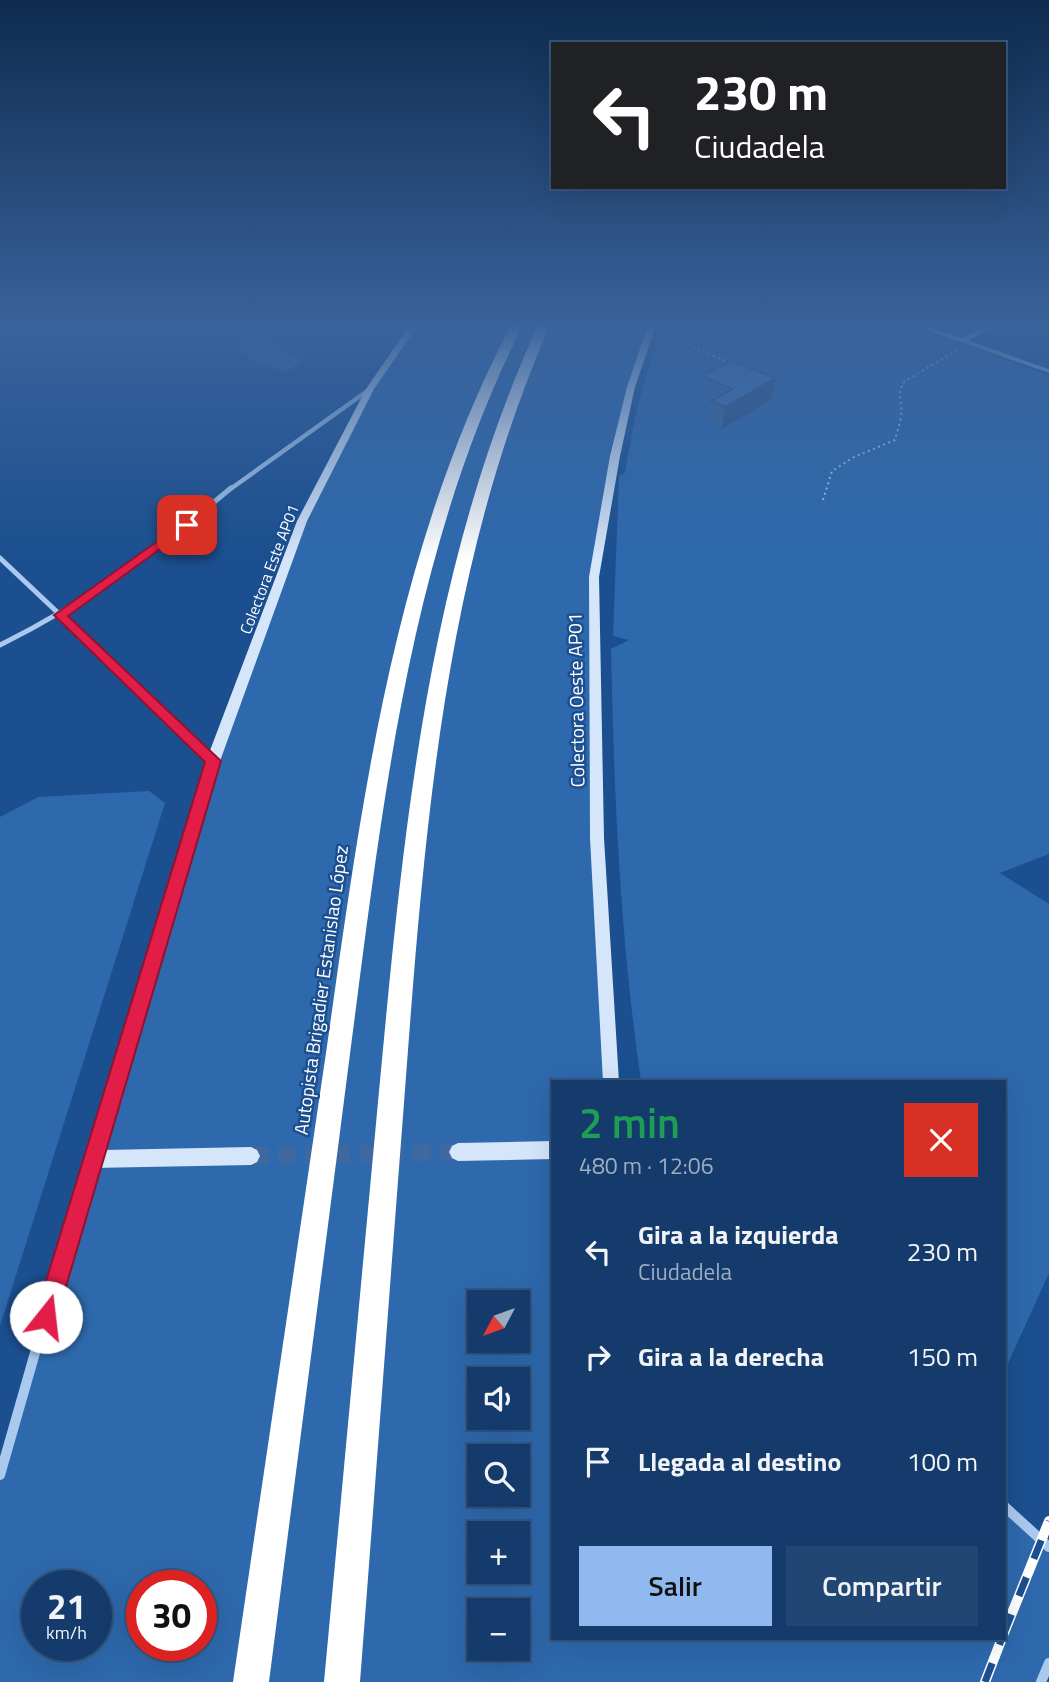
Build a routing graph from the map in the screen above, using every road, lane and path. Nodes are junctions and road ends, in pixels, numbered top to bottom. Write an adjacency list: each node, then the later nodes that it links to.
1 (349, 403): 9 (street)
2 (363, 403): 11 (street, Colectora Este AP01)
3 (476, 403): 21 (highway, Autopista Brigadier Estanislao López)
4 (508, 403): 22 (highway)
5 (627, 403): 12 (street, Colectora Oeste AP01)
6 (897, 403): 7 (path)
7 (823, 500)
8 (0, 558): 9 (street)
9 (61, 615): 10 (street); 11 (street)
10 (0, 645)
11 (213, 761): 16 (street, Colectora Este AP01)
12 (611, 1080)
13 (551, 1150): 14 (street)
14 (458, 1152)
15 (251, 1156): 16 (street)
16 (92, 1158): 17 (street)
17 (0, 1475)
18 (1006, 1508): 19 (street)
19 (1049, 1547)
20 (1049, 1663): 23 (street)
21 (251, 1682)
22 (342, 1682)
23 (1041, 1682)

